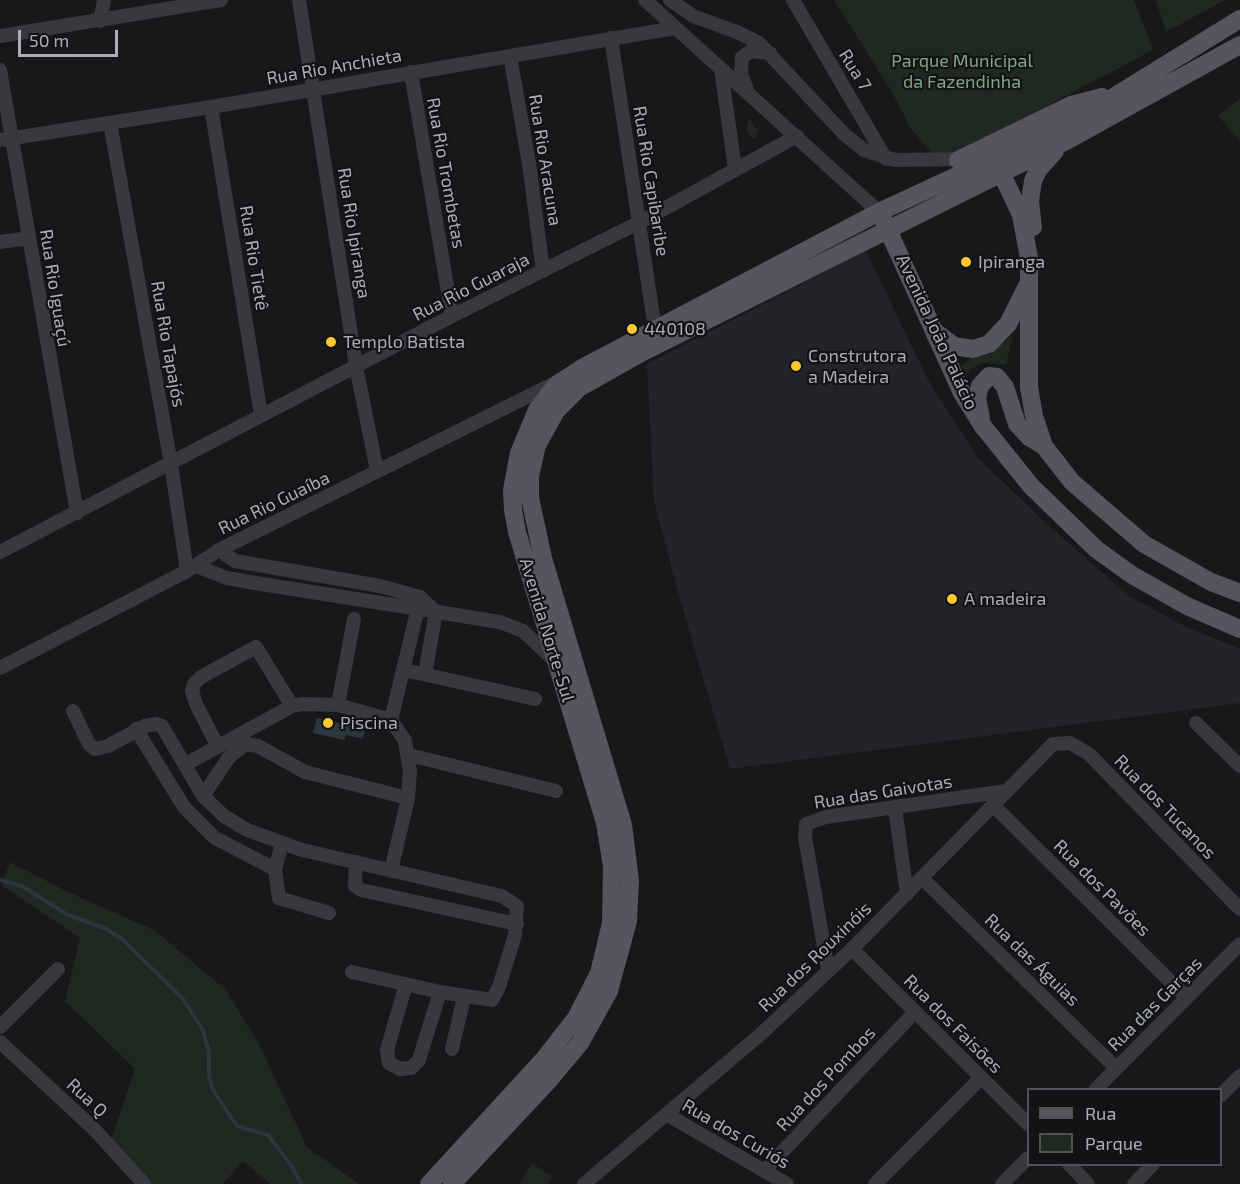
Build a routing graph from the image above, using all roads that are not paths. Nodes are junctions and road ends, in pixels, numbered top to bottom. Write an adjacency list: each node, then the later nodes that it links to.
1 (105, 0): 8 (street)
2 (221, 0): 8 (street)
3 (299, 0): 18 (street, Rua Rio Ipiranga)
4 (645, 0): 9 (street)
5 (670, 0): 13 (street)
6 (793, 0): 26 (street, Rua 7)
7 (1240, 19): 20 (main road)
8 (100, 21): 10 (street)
9 (675, 28): 11 (street, Rua Rio Anchieta); 15 (street)
10 (0, 36)
11 (611, 38): 14 (street, Rua Rio Anchieta); 31 (street, Rua Rio Capibaribe)
12 (1240, 45): 25 (main road)
13 (770, 53): 19 (street); 26 (street)
14 (510, 56): 17 (street, Rua Rio Anchieta); 36 (street, Rua Rio Aracuna)
15 (721, 69): 19 (street); 29 (street)
16 (0, 70): 24 (street, Rua Rio Iguaçú)
17 (411, 72): 18 (street, Rua Rio Anchieta); 38 (street, Rua Rio Trombetas)
18 (312, 88): 21 (street, Rua Rio Anchieta); 41 (street, Rua Rio Ipiranga)
19 (748, 93): 23 (street)
20 (1116, 94): 27 (main road); 28 (main road)
21 (211, 107): 22 (street, Rua Rio Anchieta); 43 (street, Rua Rio Tietê)
22 (110, 123): 24 (street, Rua Rio Anchieta); 46 (street, Rua Rio Tapajós)
23 (797, 136): 29 (street, Rua Rio Guaraja); 30 (street)
24 (7, 139): 33 (street, Rua Rio Iguaçú)
25 (1066, 141): 28 (main road); 35 (main road)
26 (886, 159): 27 (street)
27 (958, 160): 28 (street)
28 (997, 166): 30 (main road, Avenida Norte-Sul); 32 (main road, Avenida Norte-Sul); 35 (main road)
29 (735, 169): 31 (street, Rua Rio Guaraja)
30 (879, 212): 32 (main road, Avenida João Palácio); 39 (main road, Avenida Norte-Sul)
31 (640, 222): 36 (street, Rua Rio Guaraja); 39 (street, Rua Rio Capibaribe)
32 (889, 228): 40 (main road, Avenida João Palácio); 117 (main road, Avenida Norte-Sul)
33 (29, 238): 34 (street); 48 (street, Rua Rio Iguaçú)
34 (0, 242)
35 (1029, 258): 37 (main road)
36 (543, 271): 38 (street, Rua Rio Guaraja)
37 (1030, 280): 40 (main road); 45 (main road)
38 (452, 316): 41 (street, Rua Rio Guaraja)
39 (655, 329): 42 (main road, Avenida Norte-Sul)
40 (932, 330): 44 (main road, Avenida João Palácio)
41 (356, 366): 43 (street, Rua Rio Guaraja); 47 (street, Rua Rio Ipiranga)
42 (567, 377): 47 (street, Rua Rio Guaíba); 60 (main road, Avenida Norte-Sul)
43 (261, 416): 46 (street, Rua Rio Guaraja)
44 (982, 424): 45 (main road); 59 (main road, Avenida João Palácio)
45 (1044, 446): 55 (main road)
46 (171, 464): 48 (street, Rua Rio Guaraja); 53 (street, Rua Rio Tapajós)
47 (377, 471): 49 (street, Rua Rio Guaíba)
48 (77, 513): 51 (street, Rua Rio Guaraja)
49 (240, 542): 50 (street, Rua Rio Guaíba); 52 (street)
50 (219, 550): 52 (street); 53 (street, Rua Rio Guaíba)
51 (0, 552)
52 (235, 561): 54 (street); 56 (street)
53 (191, 568): 54 (street); 61 (street, Rua Rio Guaíba)
54 (227, 578): 56 (street)
55 (1240, 593)
56 (419, 603): 57 (street); 62 (street)
57 (436, 612): 60 (street); 63 (street)
58 (354, 620): 65 (street)
59 (1240, 629)
60 (558, 665): 116 (main road, Avenida Norte-Sul)
61 (0, 668)
62 (404, 670): 63 (street); 68 (street)
63 (425, 674): 64 (street)
64 (535, 699)
65 (338, 705): 66 (street); 68 (street)
66 (292, 706): 72 (street); 72 (street)
67 (74, 711): 70 (street)
68 (391, 720): 73 (street)
69 (1196, 723): 75 (street)
70 (136, 729): 74 (street); 84 (street)
71 (1058, 742): 77 (street, Rua dos Rouxinóis); 88 (street, Rua dos Tucanos)
72 (217, 745): 74 (street)
73 (409, 755): 76 (street); 79 (street)
74 (186, 764): 78 (street)
75 (1240, 766)
76 (556, 791)
77 (1006, 791): 80 (street, Rua dos Rouxinóis); 81 (street, Rua das Gaivotas)
78 (203, 796): 79 (street); 82 (street)
79 (408, 798): 85 (street)
80 (993, 805): 86 (street, Rua dos Rouxinóis); 99 (street, Rua dos Pavões)
81 (895, 808): 87 (street); 94 (street, Rua das Gaivotas)
82 (282, 844): 83 (street); 84 (street)
83 (356, 862): 85 (street); 90 (street)
84 (275, 869): 89 (street)
85 (391, 871): 90 (street)
86 (922, 878): 87 (street, Rua dos Rouxinóis); 104 (street, Rua das Águias)
87 (907, 894): 92 (street, Rua dos Rouxinóis)
88 (1240, 909)
89 (329, 913)
90 (517, 924): 98 (street)
91 (1240, 944): 99 (street, Rua das Garças)
92 (852, 949): 94 (street, Rua dos Rouxinóis); 100 (street, Rua dos Faisões)
93 (58, 969): 101 (street)
94 (828, 970): 109 (street, Rua dos Rouxinóis)
95 (352, 972): 96 (street)
96 (406, 984): 97 (street); 97 (street)
97 (440, 992): 98 (street)
98 (464, 997): 103 (street)
99 (1186, 997): 104 (street, Rua das Garças)
100 (915, 1012): 106 (street, Rua dos Faisões); 114 (street, Rua dos Pombos)
101 (0, 1027)
102 (0, 1042): 115 (street, Rua Q)
103 (452, 1049)
104 (1116, 1068): 107 (street, Rua das Garças)
105 (1240, 1076): 108 (street)
106 (981, 1078): 110 (street, Rua dos Faisões); 120 (street)
107 (1096, 1088)
108 (1222, 1095)
109 (666, 1114): 114 (street, Rua dos Curiós); 118 (street, Rua dos Rouxinóis)
110 (1027, 1122)
111 (1027, 1160): 121 (street)
112 (1071, 1166): 122 (street)
113 (1151, 1166): 123 (street)
114 (764, 1171): 119 (street, Rua dos Curiós)
115 (144, 1184)
116 (429, 1184)
117 (452, 1184)
118 (584, 1184)
119 (788, 1184)
120 (875, 1184)
121 (1002, 1184)
122 (1088, 1184)
123 (1134, 1184)

